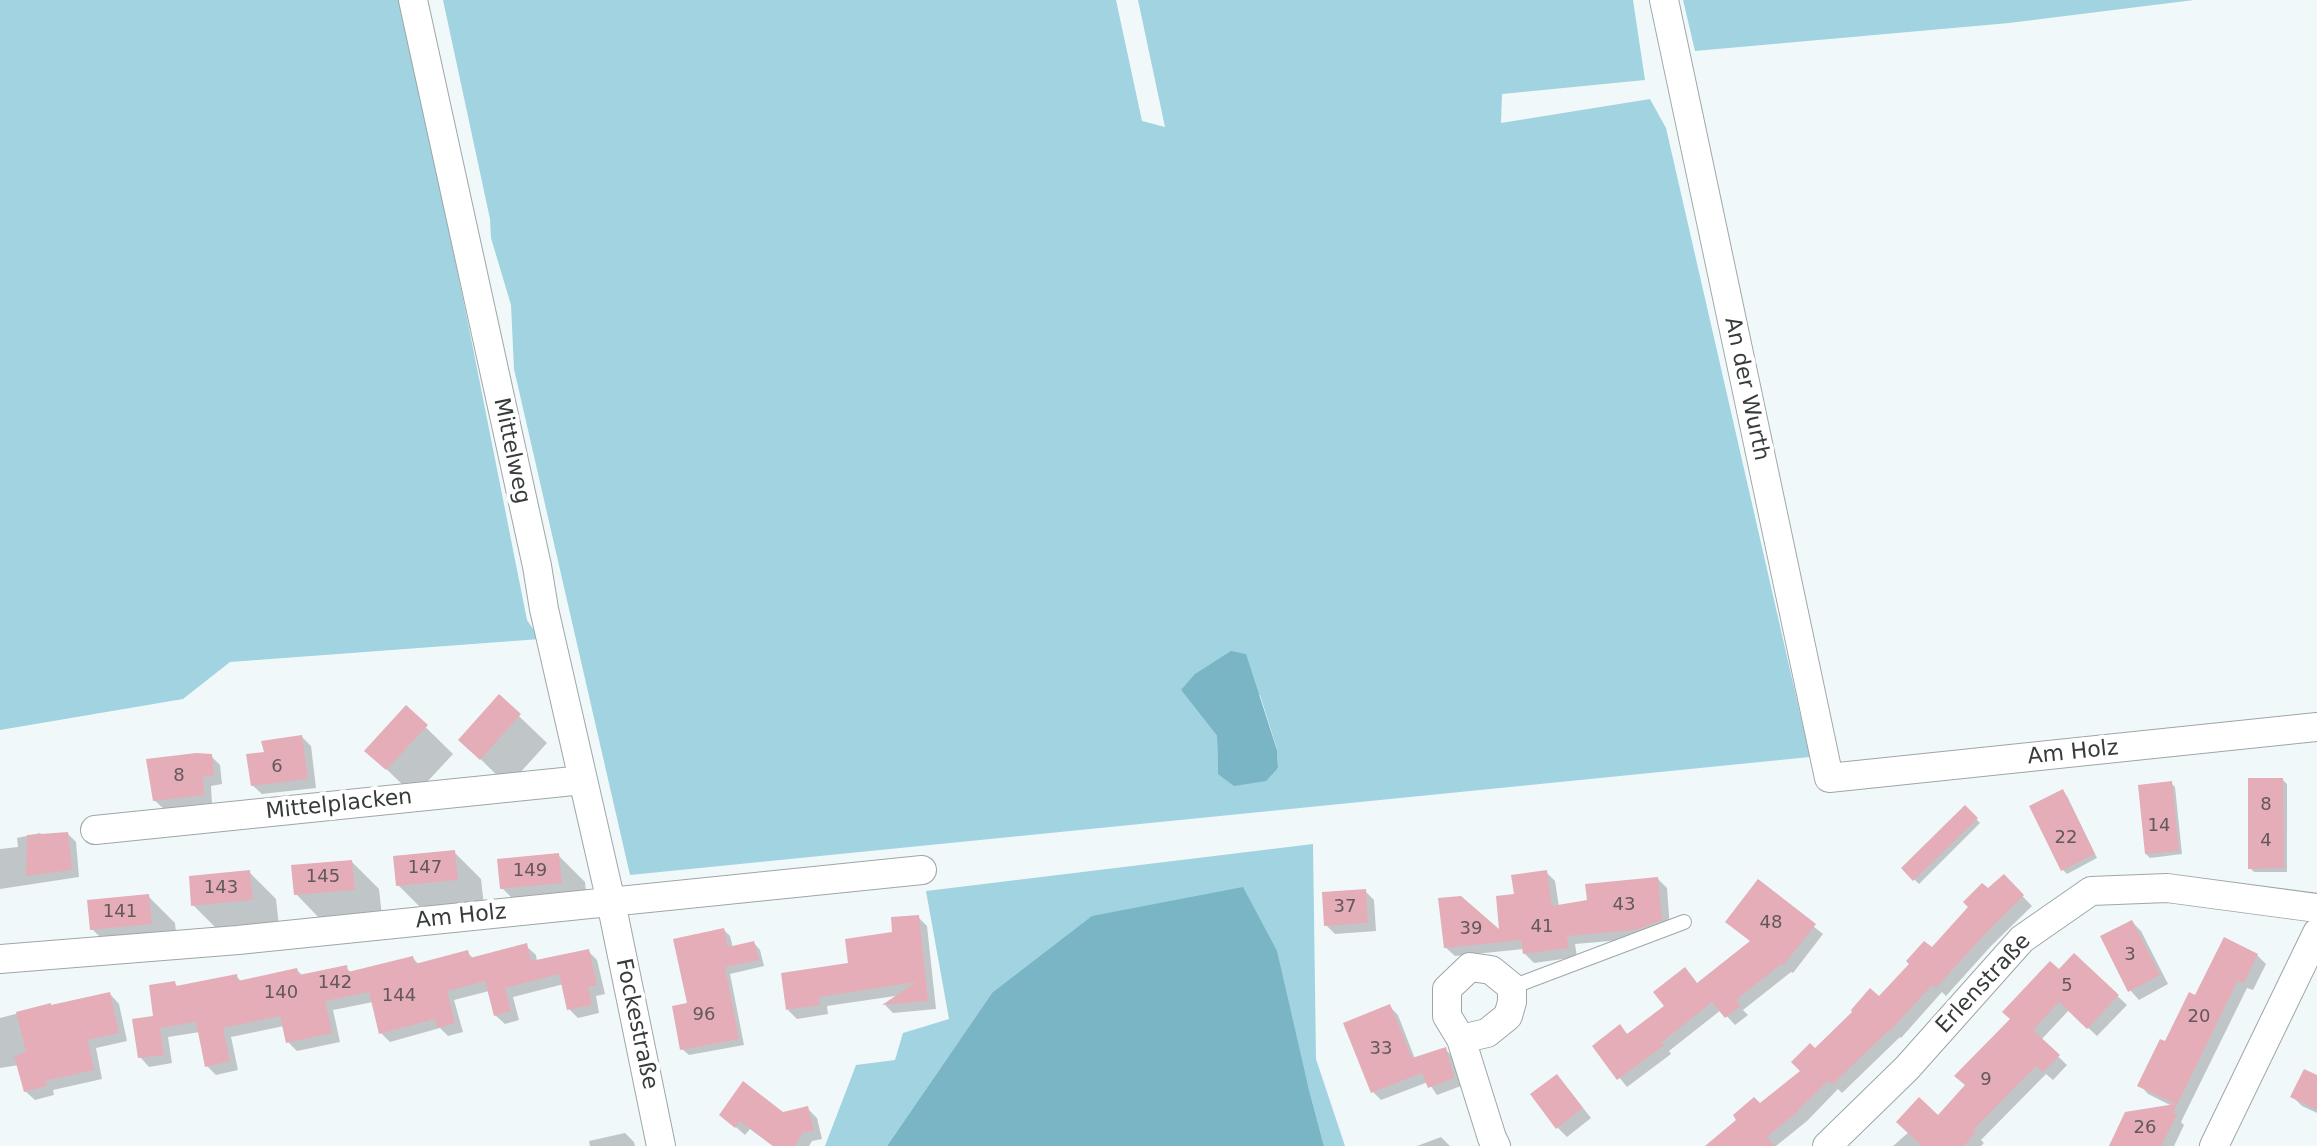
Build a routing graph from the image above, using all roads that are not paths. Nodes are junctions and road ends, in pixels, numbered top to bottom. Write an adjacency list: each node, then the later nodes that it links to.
1 (413, 0): 5 (street, Mittelweg)
2 (1664, 0): 4 (street, An der Wurth)
3 (2317, 727): 4 (street, Am Holz)
4 (1829, 778)
5 (583, 780): 6 (street, Mittelplacken); 8 (street, Mittelweg)
6 (95, 830)
7 (922, 870): 8 (street, Am Holz)
8 (611, 902): 12 (street, Am Holz); 15 (street, Fockestraße)
9 (2317, 908): 17 (street, Erlenstraße)
10 (1684, 922): 13 (lane)
11 (2317, 933): 18 (street)
12 (0, 959)
13 (1512, 987): 14 (street); 14 (street)
14 (1461, 1039): 16 (street)
15 (661, 1146)
16 (1496, 1146)
17 (1827, 1146)
18 (2214, 1146)

